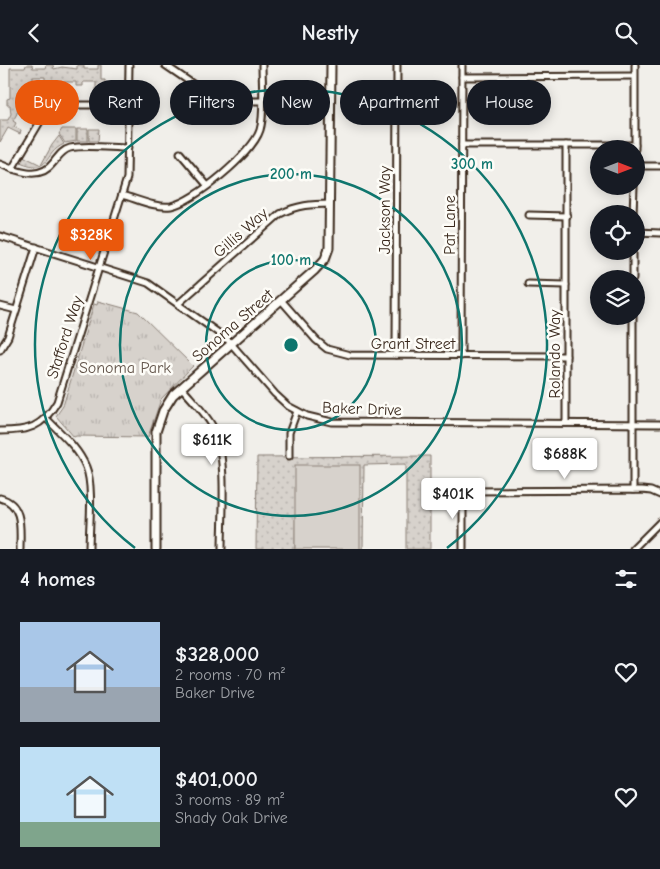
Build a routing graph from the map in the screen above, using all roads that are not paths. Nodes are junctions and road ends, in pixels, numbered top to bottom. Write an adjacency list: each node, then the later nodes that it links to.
1 (129, 65): 10 (street, Stafford Way)
2 (165, 65): 11 (street)
3 (262, 65): 11 (street)
4 (331, 65): 26 (street, Sonoma Street)
5 (397, 65): 43 (street, Jackson Way)
6 (462, 65): 9 (street, Pat Lane)
7 (635, 65): 8 (street)
8 (634, 76): 9 (street); 14 (street)
9 (462, 77): 15 (street, Pat Lane)
10 (129, 80)
11 (262, 101): 24 (street)
12 (89, 105): 23 (street)
13 (128, 125): 18 (street, Stafford Way)
14 (635, 140)
15 (462, 145): 16 (street); 44 (street, Pat Lane)
16 (566, 145): 17 (street); 28 (street, Rolando Way)
17 (590, 146)
18 (128, 148): 23 (street); 25 (street, Stafford Way)
19 (180, 153): 24 (street)
20 (0, 163): 23 (street)
21 (645, 166): 22 (street)
22 (660, 166)
23 (12, 169)
24 (207, 185): 25 (street)
25 (122, 195): 33 (street, Stafford Way)
26 (330, 204): 36 (street, Sonoma Street); 37 (street, Gillis Way)
27 (529, 215): 28 (street)
28 (567, 216): 35 (street, Rolando Way)
29 (645, 233): 30 (street)
30 (660, 233)
31 (0, 236): 32 (street, Baker Drive)
32 (36, 247): 33 (street, Baker Drive); 39 (street)
33 (99, 268): 37 (street, Baker Drive); 48 (street, Stafford Way)
34 (528, 284): 35 (street)
35 (566, 285): 45 (street, Rolando Way)
36 (281, 300): 41 (street, Sonoma Street); 43 (street, Grant Street)
37 (178, 304): 41 (street, Baker Drive)
38 (0, 306): 39 (street)
39 (16, 311): 42 (street)
40 (633, 325): 50 (street)
41 (231, 344): 46 (street, Sonoma Street); 47 (street, Baker Drive)
42 (0, 350)
43 (396, 355): 44 (street, Grant Street)
44 (461, 356): 45 (street, Grant Street)
45 (566, 356): 49 (street, Rolando Way)
46 (182, 387): 60 (street, Sonoma Street); 61 (street)
47 (297, 411): 49 (street, Baker Drive); 53 (street)
48 (46, 418): 52 (street); 59 (street)
49 (566, 423): 50 (street, Baker Drive)
50 (633, 423): 51 (street, Baker Drive); 54 (street)
51 (660, 423)
52 (0, 431)
53 (289, 456)
54 (633, 491): 55 (street); 62 (street)
55 (660, 495)
56 (0, 498): 58 (street)
57 (660, 523): 63 (street)
58 (20, 549)
59 (89, 549)
60 (156, 549)
61 (222, 549)
62 (463, 549)
63 (633, 549)

